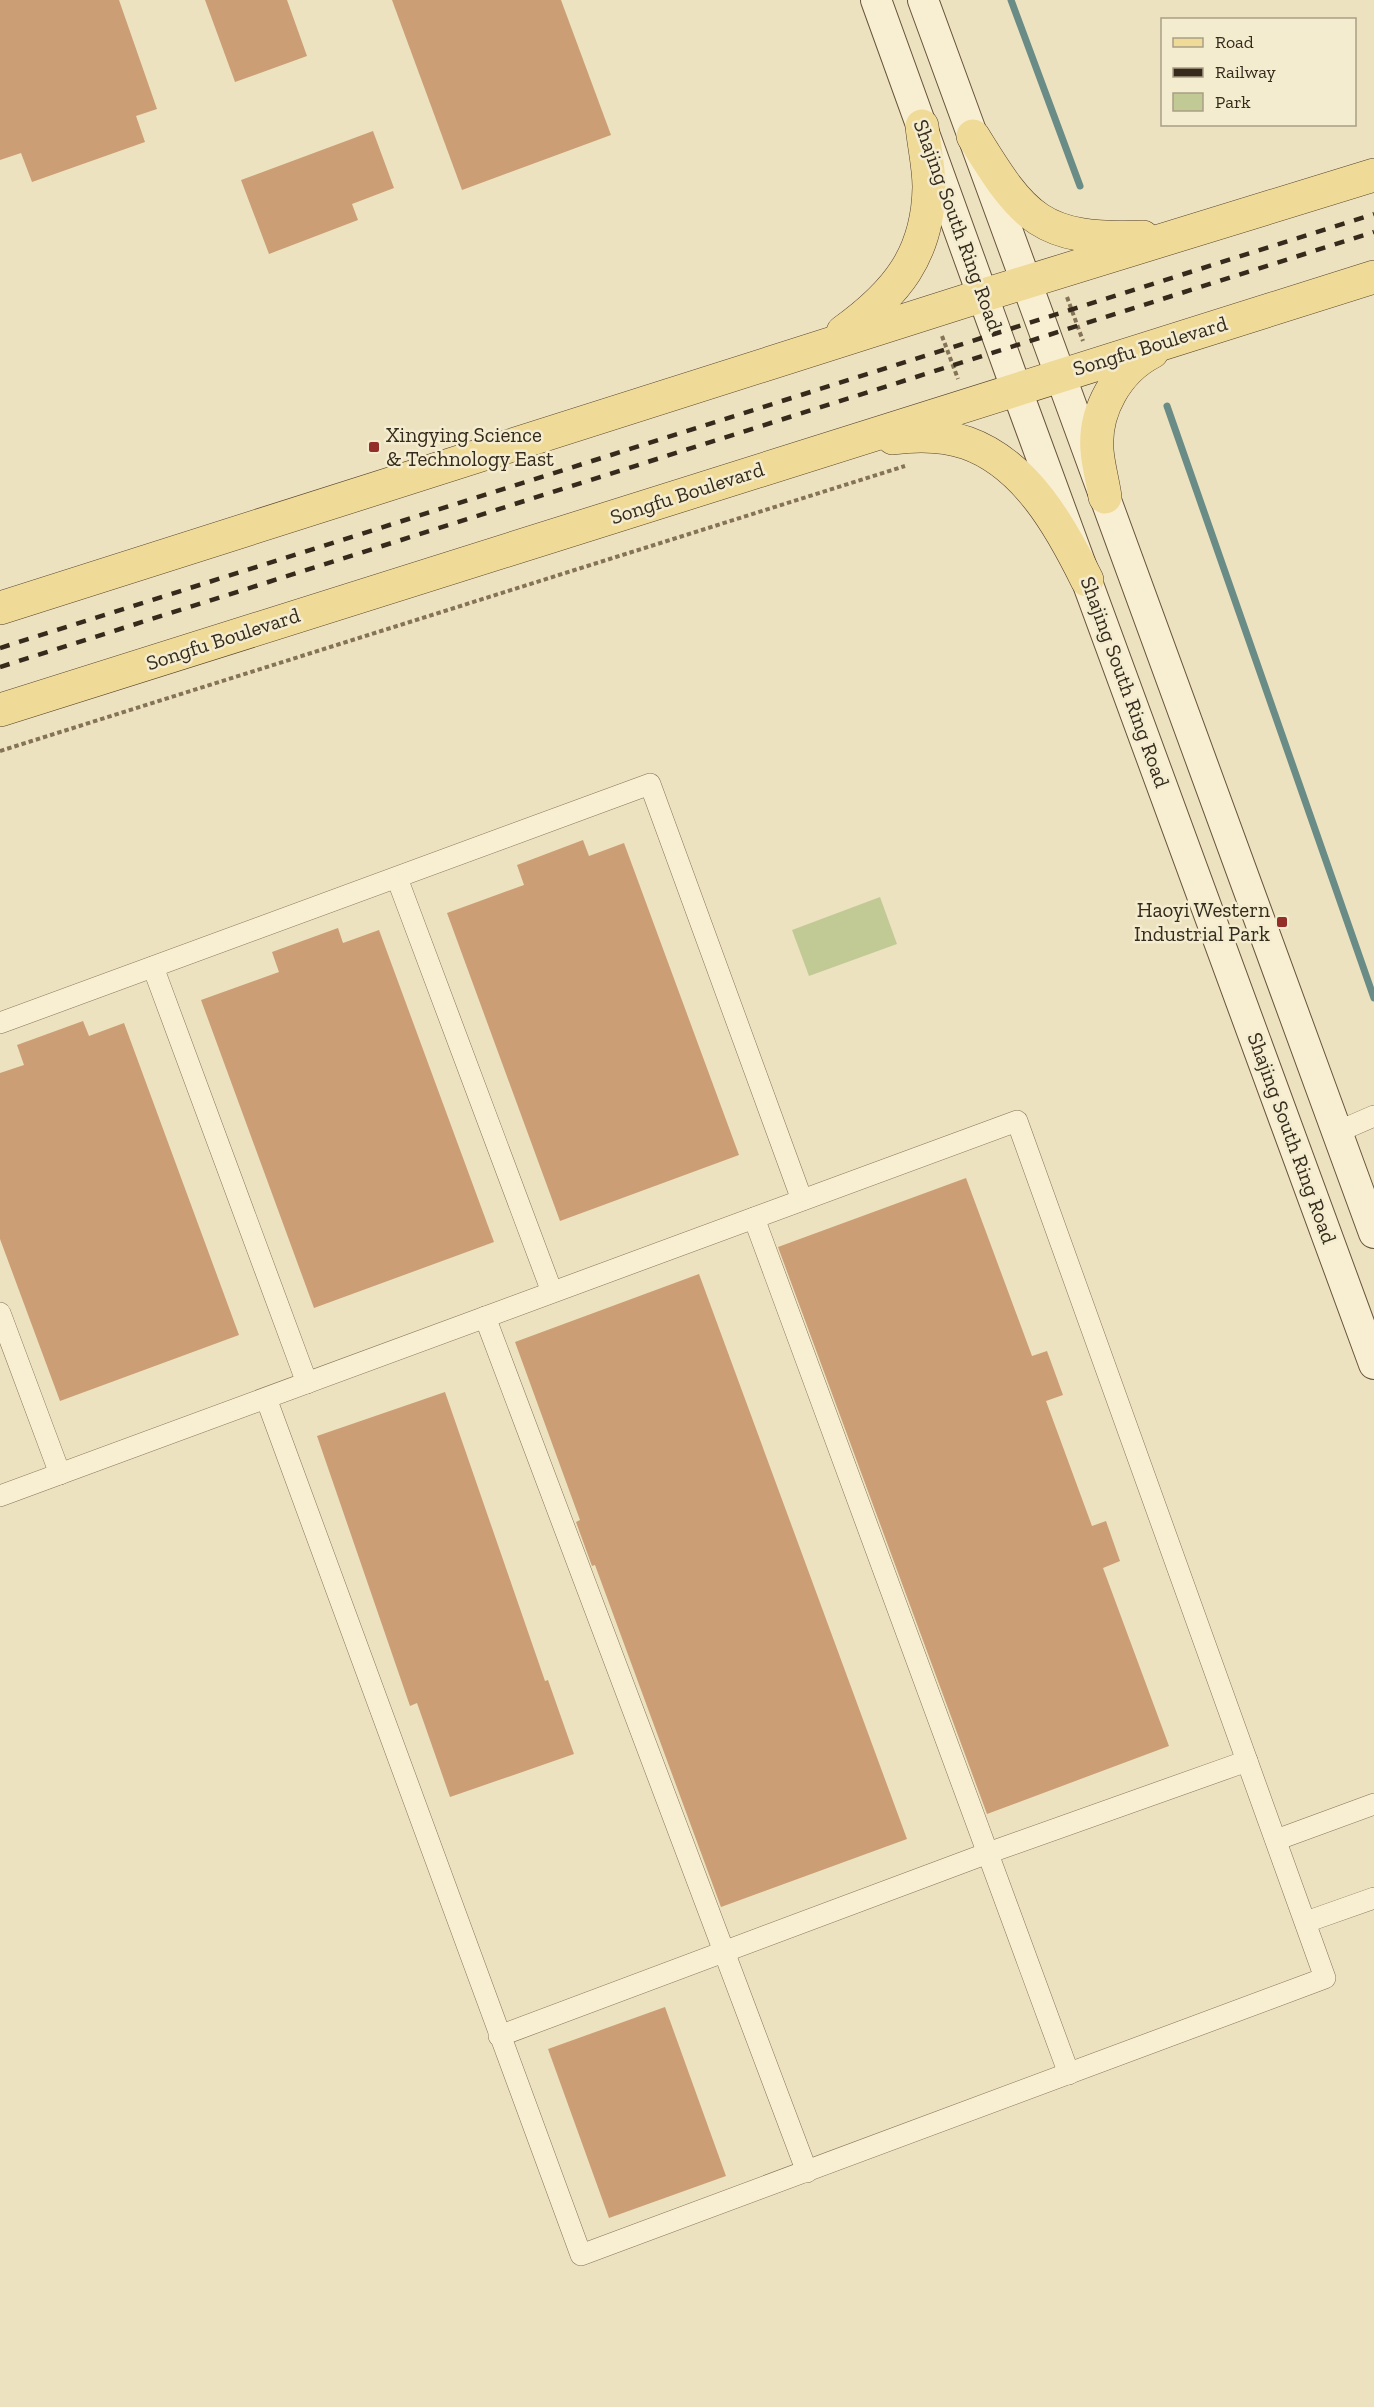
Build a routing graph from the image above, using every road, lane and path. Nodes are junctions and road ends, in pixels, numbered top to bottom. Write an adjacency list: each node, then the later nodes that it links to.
1 (876, 0): 3 (main road, Shajing South Ring Road)
2 (923, 0): 4 (main road)
3 (922, 126): 10 (main road, Shajing South Ring Road); 14 (main road)
4 (973, 136): 6 (main road); 8 (main road)
5 (1374, 175): 6 (main road)
6 (1187, 233): 8 (main road)
7 (1374, 277): 12 (main road, Songfu Boulevard)
8 (1027, 283): 10 (main road); 15 (main road)
9 (1064, 288): 13 (path)
10 (984, 296): 14 (main road); 17 (main road, Shajing South Ring Road)
11 (942, 336): 16 (path)
12 (1182, 337): 15 (main road, Songfu Boulevard); 20 (main road)
13 (1085, 344)
14 (823, 346): 22 (main road)
15 (1060, 374): 17 (main road, Songfu Boulevard); 20 (main road)
16 (960, 386)
17 (1016, 388): 18 (main road, Songfu Boulevard); 21 (main road, Shajing South Ring Road)
18 (846, 442): 21 (main road); 23 (main road, Songfu Boulevard)
19 (912, 464): 24 (path)
20 (1106, 497): 29 (main road)
21 (1087, 580): 36 (main road, Shajing South Ring Road)
22 (0, 608)
23 (0, 710)
24 (0, 751)
25 (397, 878): 26 (street); 30 (street); 33 (street)
26 (153, 967): 27 (street); 37 (street)
27 (0, 1023)
28 (1374, 1116): 29 (street)
29 (1337, 1132): 32 (main road)
30 (802, 1200): 31 (street); 41 (street)
31 (754, 1218): 33 (street); 44 (street)
32 (1374, 1233)
33 (552, 1292): 35 (street)
34 (0, 1313): 39 (street)
35 (485, 1317): 37 (street); 47 (street)
36 (1374, 1364)
37 (307, 1383): 38 (street)
38 (266, 1398): 39 (street); 48 (street)
39 (60, 1474): 40 (street)
40 (0, 1496)
41 (1247, 1761): 43 (street); 44 (street)
42 (1374, 1804): 43 (street)
43 (1276, 1840): 46 (street)
44 (988, 1853): 47 (street); 49 (street)
45 (1374, 1898): 46 (street)
46 (1306, 1922): 49 (street)
47 (723, 1952): 48 (street); 50 (street)
48 (499, 2036): 50 (street)
49 (1069, 2074): 50 (street)
50 (807, 2172)

